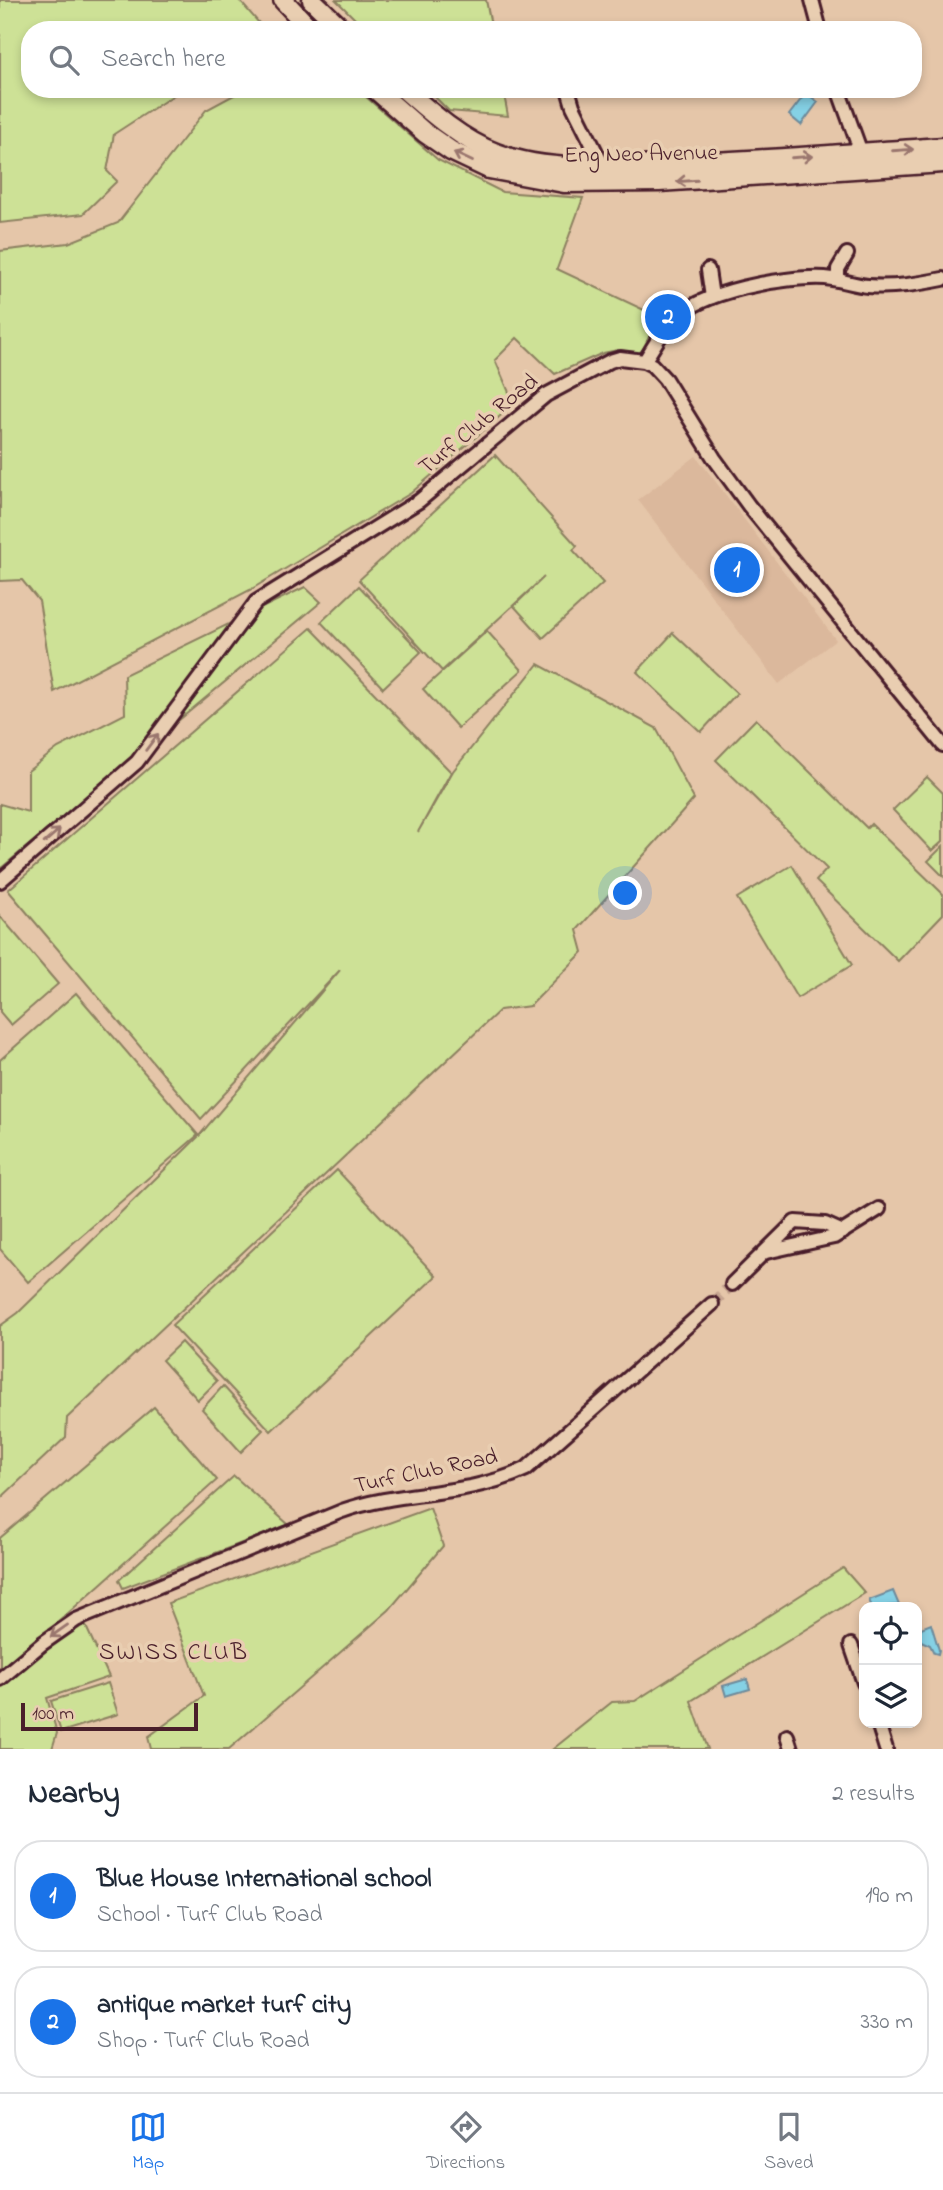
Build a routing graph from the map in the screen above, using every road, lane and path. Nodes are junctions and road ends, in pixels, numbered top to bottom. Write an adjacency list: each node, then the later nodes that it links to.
1 (283, 0): 4 (main road)
2 (312, 0): 5 (main road)
3 (812, 0): 6 (street)
4 (303, 21)
5 (334, 21)
6 (818, 21)
7 (385, 98): 12 (main road, Eng Neo Avenue, one-way to 7)
8 (415, 98): 14 (main road, Eng Neo Avenue)
9 (571, 98): 14 (street)
10 (841, 98): 12 (street)
11 (943, 147): 12 (main road, Eng Neo Avenue, one-way to 11)
12 (857, 161): 13 (main road, Eng Neo Avenue); 14 (main road, Eng Neo Avenue, one-way to 12)
13 (943, 163)
14 (603, 166)
15 (847, 254): 18 (street)
16 (708, 270): 19 (street)
17 (943, 279): 18 (street)
18 (838, 281): 19 (street)
19 (712, 297): 20 (street)
20 (647, 357)
21 (943, 745): 22 (street, Turf Club Road, one-way to 21)
22 (0, 881)
23 (879, 1209): 25 (street)
24 (790, 1229): 25 (street); 26 (street); 27 (street)
25 (843, 1232): 26 (street)
26 (812, 1241): 27 (street)
27 (765, 1252): 28 (street)
28 (732, 1284)
29 (712, 1304): 32 (street, Turf Club Road, one-way to 32)
30 (851, 1645): 31 (street)
31 (859, 1668)
32 (0, 1679)
33 (880, 1728): 34 (street)
34 (886, 1749)

